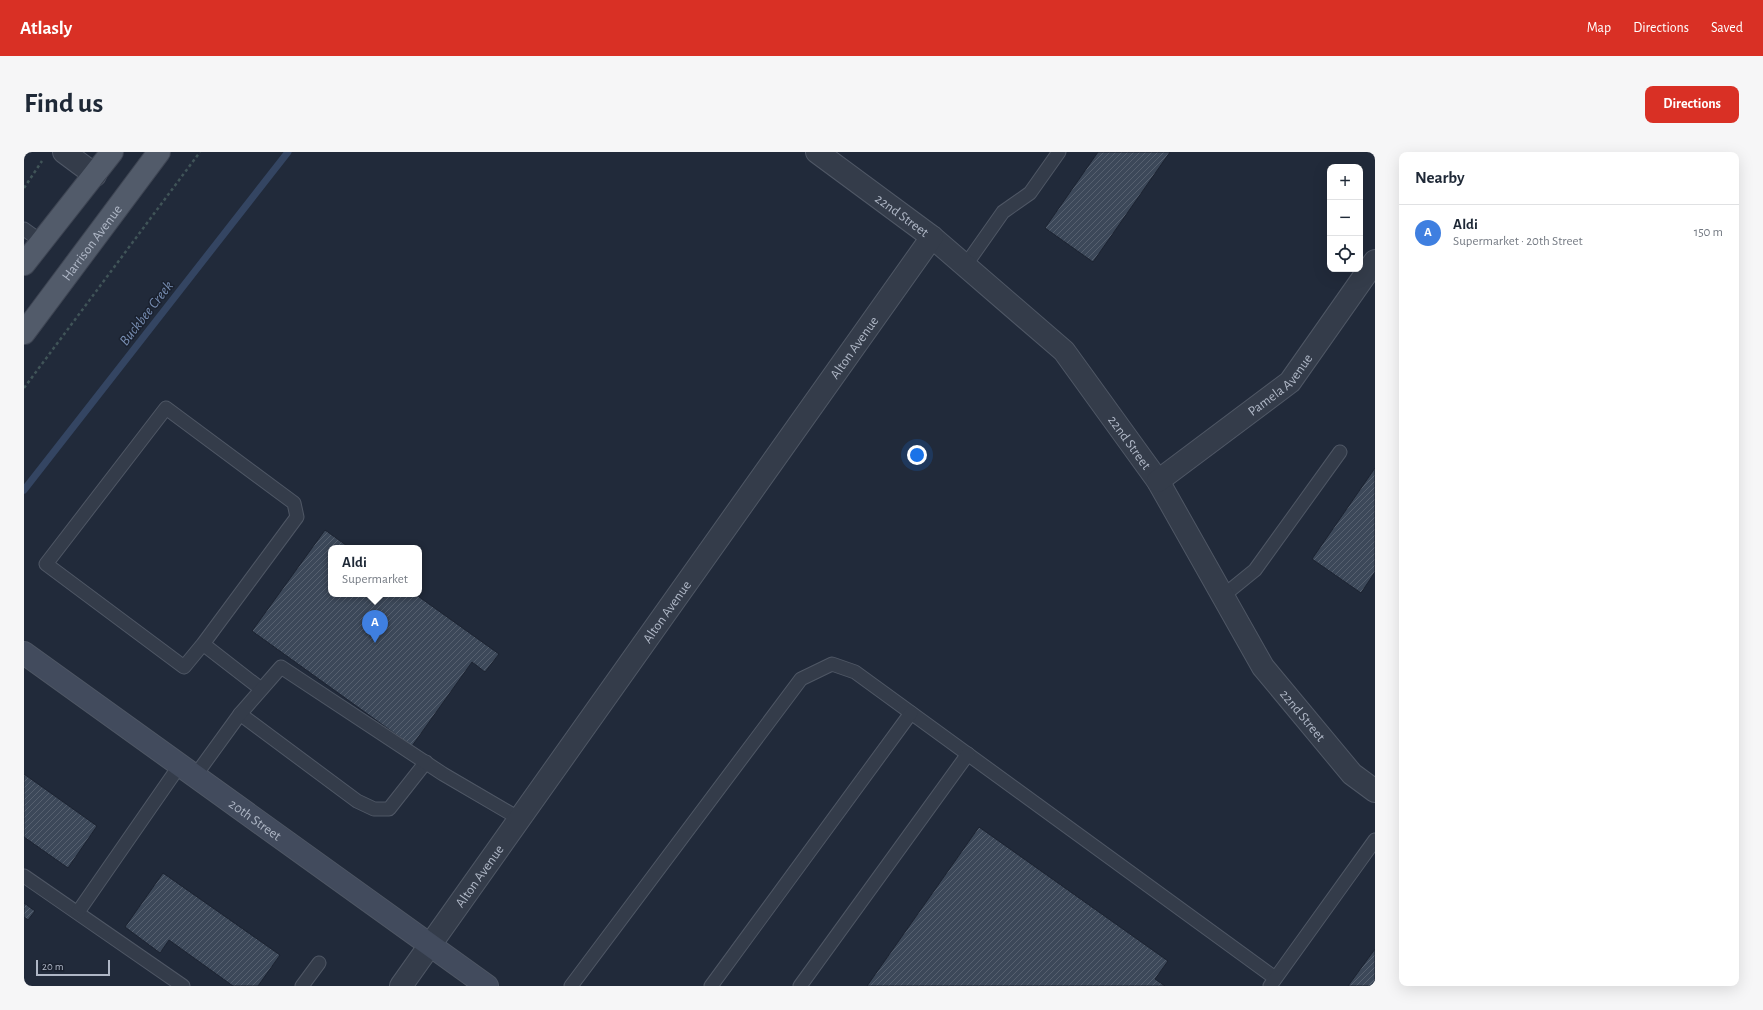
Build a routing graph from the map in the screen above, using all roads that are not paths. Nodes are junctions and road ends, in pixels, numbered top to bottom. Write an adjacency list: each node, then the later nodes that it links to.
1 (112, 152): 6 (main road)
2 (159, 152): 13 (main road, Harrison Avenue)
3 (817, 152): 8 (street, 22nd Street)
4 (1059, 152): 12 (lane)
5 (54, 155): 6 (street)
6 (95, 176): 9 (main road)
7 (24, 229): 9 (lane)
8 (932, 236): 12 (street, 22nd Street); 26 (street, Alton Avenue)
9 (42, 242): 11 (main road)
10 (1375, 261): 15 (street, Pamela Avenue)
11 (24, 264)
12 (965, 266): 15 (street, 22nd Street)
13 (24, 333)
14 (1340, 452): 16 (lane)
15 (1158, 481): 16 (street, 22nd Street)
16 (1223, 596): 25 (street, 22nd Street)
17 (203, 644): 17 (lane); 19 (lane)
18 (24, 654): 24 (street, 20th Street)
19 (260, 689): 21 (lane); 23 (lane)
20 (912, 713): 22 (lane); 37 (lane); 38 (lane)
21 (240, 714): 23 (lane); 24 (lane)
22 (968, 754): 32 (lane); 39 (lane)
23 (426, 762): 26 (lane)
24 (187, 771): 29 (lane); 30 (street, 20th Street)
25 (1375, 792)
26 (520, 819): 30 (street, Alton Avenue)
27 (1375, 840): 32 (lane)
28 (24, 876): 29 (lane)
29 (78, 912): 33 (lane)
30 (430, 946): 35 (street, Alton Avenue); 36 (street, 20th Street)
31 (319, 963): 34 (lane)
32 (1272, 982)
33 (183, 986)
34 (302, 986)
35 (401, 986)
36 (487, 986)
37 (571, 986)
38 (711, 986)
39 (800, 986)

